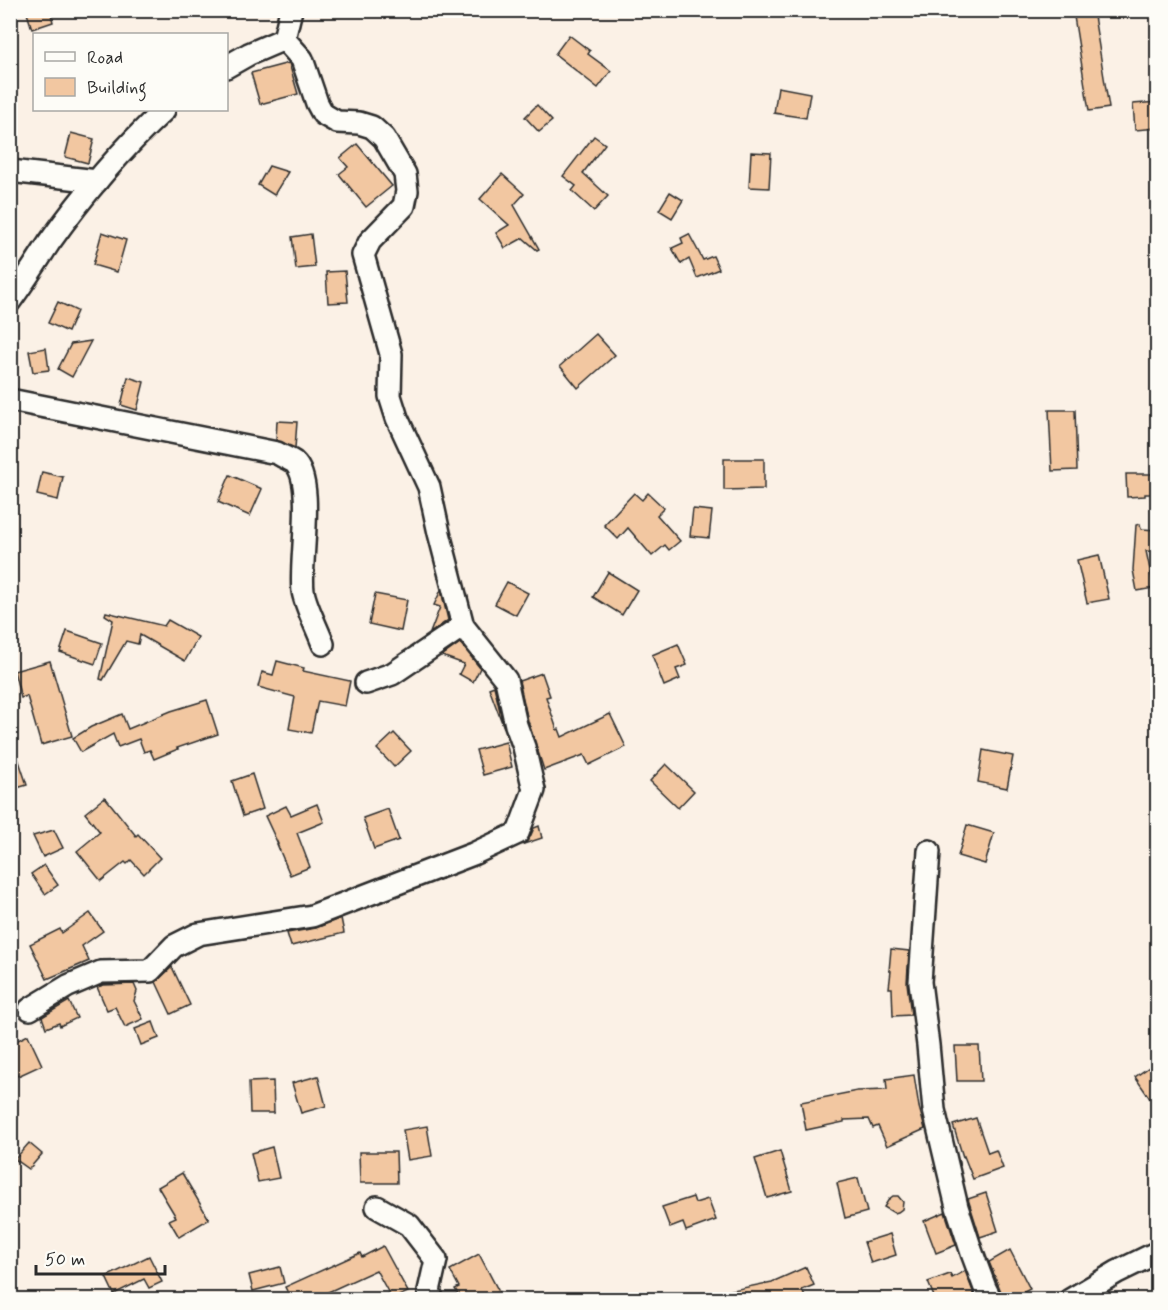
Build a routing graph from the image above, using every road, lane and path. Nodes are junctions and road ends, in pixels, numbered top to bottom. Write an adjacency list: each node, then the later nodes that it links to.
1 (291, 10): 2 (street)
2 (284, 39): 3 (street); 9 (street)
3 (228, 66)
4 (163, 111): 6 (street)
5 (10, 171): 6 (street)
6 (97, 181): 7 (street)
7 (10, 301)
8 (10, 400): 10 (street)
9 (464, 626): 11 (street); 13 (street)
10 (323, 644)
11 (366, 683)
12 (929, 850): 17 (street)
13 (30, 1009)
14 (377, 1207): 16 (street)
15 (1158, 1252): 18 (street)
16 (433, 1299)
17 (992, 1299)
18 (1070, 1299)

